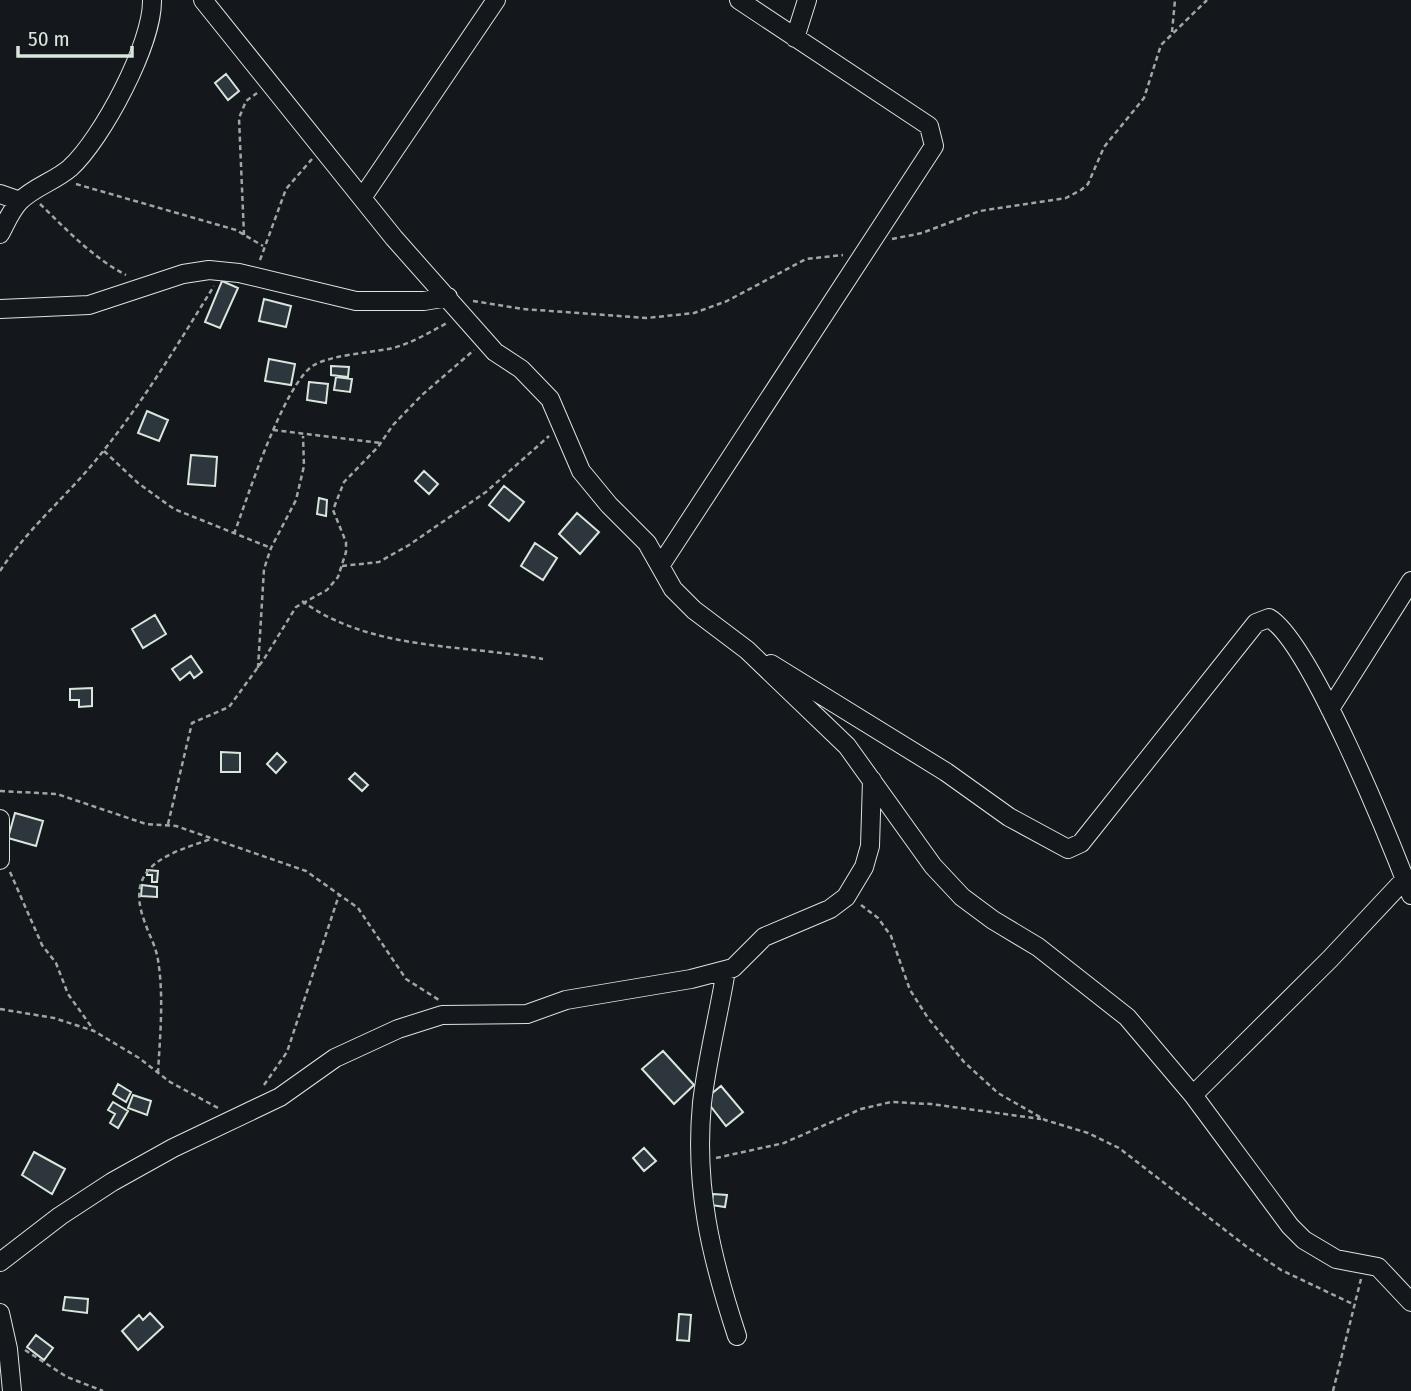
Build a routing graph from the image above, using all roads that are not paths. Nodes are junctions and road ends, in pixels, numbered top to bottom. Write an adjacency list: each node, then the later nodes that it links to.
1 (152, 0): 8 (street)
2 (203, 0): 9 (street)
3 (496, 0): 9 (street)
4 (739, 0): 6 (street)
5 (807, 0): 6 (street)
6 (795, 38): 13 (street)
7 (0, 194): 8 (street)
8 (25, 198): 10 (street)
9 (362, 198): 11 (street)
10 (0, 234)
11 (448, 298): 12 (street); 13 (street)
12 (0, 309)
13 (660, 566): 15 (street)
14 (1411, 581): 16 (street)
15 (747, 650): 16 (street); 17 (street)
16 (1331, 709): 20 (street)
17 (872, 780): 21 (street); 22 (street)
18 (0, 820): 19 (street)
19 (1, 857)
20 (1408, 887): 22 (street)
21 (726, 970): 23 (street); 26 (street)
22 (1193, 1095): 24 (street)
23 (0, 1262)
24 (1411, 1302)
25 (0, 1313): 27 (street)
26 (737, 1336)
27 (12, 1391)

